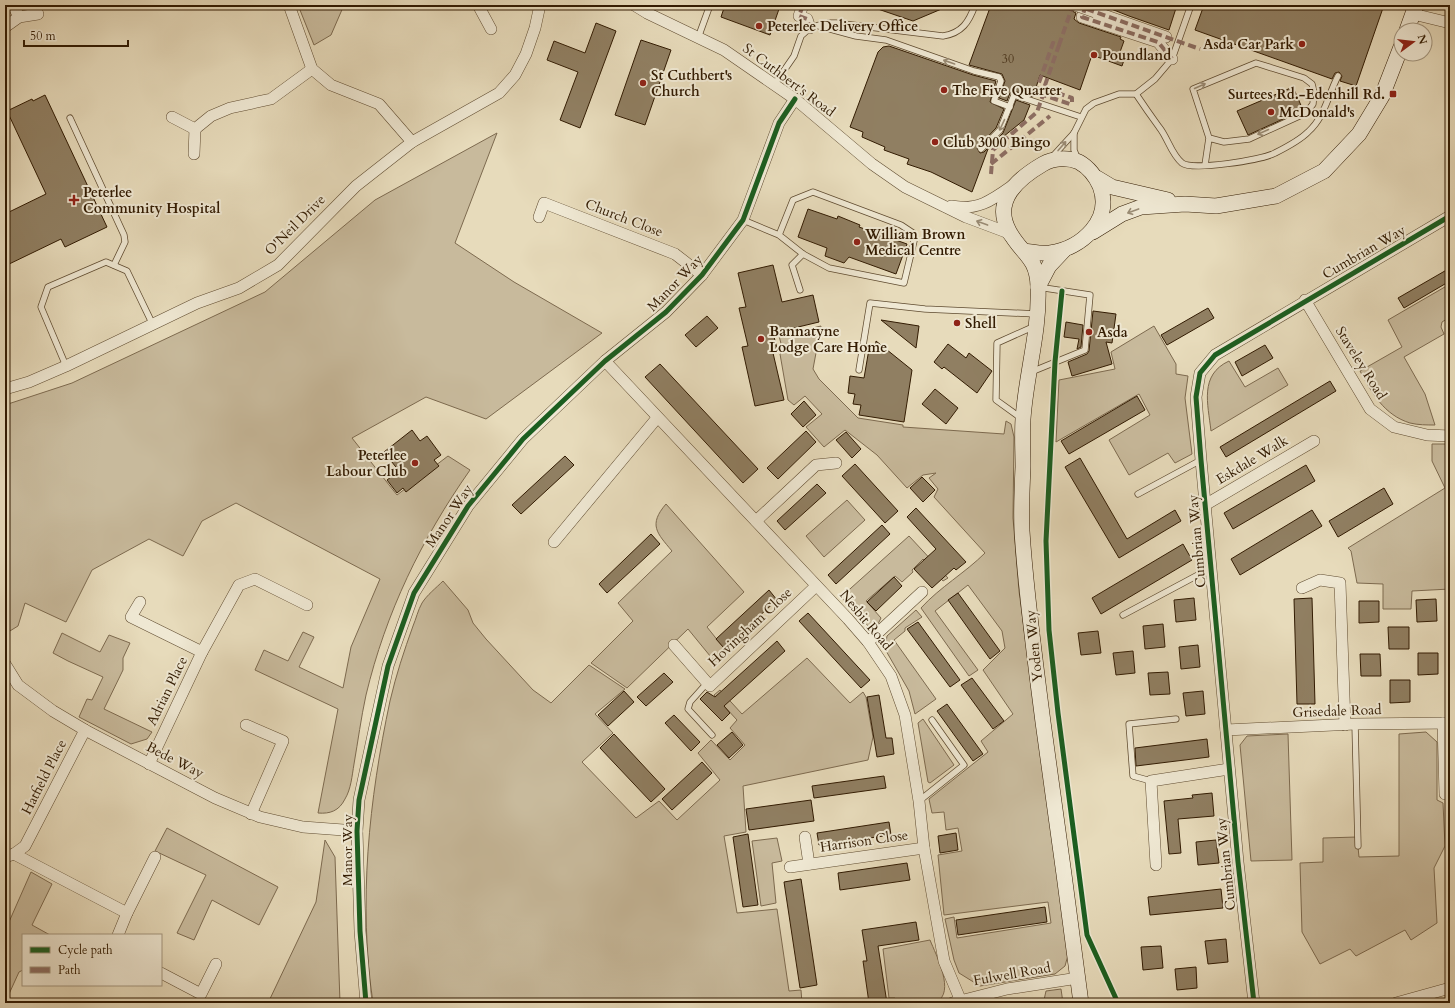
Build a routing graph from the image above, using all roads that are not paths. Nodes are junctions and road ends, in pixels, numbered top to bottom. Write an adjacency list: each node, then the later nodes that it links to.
1 (13, 5): 14 (street)
2 (289, 5): 24 (street)
3 (478, 5): 19 (street)
4 (540, 5): 36 (street, O'Neil Drive)
5 (634, 5): 21 (street, St Cuthbert's Road)
6 (710, 5): 21 (lane)
7 (803, 5): 18 (street)
8 (975, 5): 18 (lane)
9 (1075, 5): 11 (street, bridge)
10 (1192, 5): 22 (lane)
11 (1094, 9): 20 (street); 22 (street)
12 (1415, 10): 15 (main road); 16 (street)
13 (38, 14): 14 (street)
14 (19, 17): 17 (street)
15 (1410, 22)
16 (1450, 23)
17 (5, 27)
18 (814, 27): 26 (lane); 29 (lane, one-way to 18)
19 (491, 29)
20 (1166, 37)
21 (698, 38): 26 (street, St Cuthbert's Road)
22 (1172, 59): 27 (lane)
23 (1395, 62): 45 (main road)
24 (312, 68): 33 (street); 36 (street)
25 (1338, 76): 41 (lane)
26 (773, 85): 28 (street, St Cuthbert's Road)
27 (1136, 94): 31 (lane); 41 (lane)
28 (795, 99): 44 (street, St Cuthbert's Road); 48 (street, Manor Way)
29 (1010, 107): 31 (lane); 37 (lane, one-way to 37)
30 (172, 117): 33 (street)
31 (1080, 117): 34 (lane)
32 (70, 118): 54 (lane)
33 (195, 129): 38 (street)
34 (1074, 133): 39 (lane, one-way to 34); 40 (lane)
35 (1209, 138): 35 (lane, one-way to 35); 41 (lane)
36 (412, 142): 60 (street, O'Neil Drive)
37 (981, 149)
38 (194, 154)
39 (1051, 160): 40 (main road); 43 (main road)
40 (1079, 162): 42 (main road)
41 (1205, 165)
42 (1097, 178): 45 (main road); 50 (main road)
43 (1014, 184): 44 (street, St Cuthbert's Road); 51 (main road)
44 (939, 203): 51 (street, St Cuthbert's Road, one-way to 44)
45 (1185, 204): 50 (main road, one-way to 50)
46 (1450, 216): 58 (street, Cumbrian Way)
47 (539, 217): 55 (street, Church Close)
48 (743, 220): 49 (lane); 55 (street, Manor Way)
49 (779, 235): 53 (lane); 53 (lane)
50 (1089, 235): 52 (main road)
51 (1020, 246): 52 (main road); 56 (main road, Yoden Way)
52 (1064, 250): 56 (main road, Yoden Way)
53 (803, 254): 57 (lane)
54 (114, 264): 60 (lane); 62 (lane)
55 (702, 275): 61 (street, Manor Way)
56 (1038, 287): 59 (main road, Yoden Way); 64 (lane)
57 (800, 290)
58 (1305, 300): 68 (street, Staveley Road); 70 (street, Cumbrian Way)
59 (1037, 319): 63 (lane); 64 (main road, Yoden Way); 67 (lane)
60 (154, 325): 62 (street, O'Neil Drive)
61 (605, 361): 66 (street, Nesbit Road); 102 (street, Manor Way)
62 (66, 366): 65 (street, O'Neil Drive)
63 (859, 370)
64 (1030, 373): 67 (main road, Yoden Way)
65 (5, 389)
66 (657, 418): 74 (street, Nesbit Road); 75 (street)
67 (1023, 419): 115 (main road, Yoden Way)
68 (1450, 436)
69 (1314, 441): 73 (street, Eskdale Walk)
70 (1201, 460): 72 (lane); 73 (street, Cumbrian Way)
71 (836, 463): 74 (street)
72 (1138, 494)
73 (1205, 505): 76 (street, Cumbrian Way)
74 (756, 521): 77 (street, Nesbit Road)
75 (554, 542)
76 (1211, 568): 82 (lane); 94 (street, Cumbrian Way)
77 (816, 586): 83 (street, Nesbit Road); 87 (street, Hovingham Close)
78 (1302, 588): 92 (street)
79 (922, 592): 83 (street)
80 (140, 602): 85 (street, Adrian Place)
81 (307, 605): 85 (street, Adrian Place)
82 (1123, 615)
83 (868, 642): 100 (street, Nesbit Road)
84 (674, 645): 87 (street, Hovingham Close)
85 (202, 652): 96 (street, Adrian Place)
86 (5, 664): 93 (street, Bede Way)
87 (707, 684): 95 (lane)
88 (1176, 719): 98 (lane)
89 (932, 720): 100 (lane)
90 (1446, 723): 92 (street, Grisedale Road); 99 (street)
91 (246, 725): 101 (street)
92 (1350, 725): 94 (street, Grisedale Road); 104 (lane)
93 (85, 730): 96 (street, Bede Way); 106 (street, Hatfield Place)
94 (1226, 730): 97 (street, Cumbrian Way)
95 (712, 735)
96 (148, 764): 101 (street, Bede Way)
97 (1229, 769): 98 (street); 121 (street, Cumbrian Way)
98 (1150, 781): 109 (street)
99 (1450, 794)
100 (919, 801): 105 (street, Nesbit Road)
101 (251, 814): 102 (street, Bede Way)
102 (357, 831): 119 (street, Manor Way)
103 (805, 837): 108 (street, Harrison Close)
104 (1358, 846)
105 (924, 848): 108 (street, Harrison Close); 117 (street, Nesbit Road)
106 (9, 855): 111 (street, Hatfield Place)
107 (155, 857): 111 (street)
108 (809, 864): 110 (street, Harrison Close)
109 (1156, 865)
110 (790, 867)
111 (128, 913): 112 (street)
112 (118, 934)
113 (216, 964): 114 (street)
114 (162, 974)
115 (1078, 978): 117 (street, Fulwell Road); 120 (main road, Yoden Way)
116 (1450, 988): 118 (street)
117 (956, 1001)
118 (1403, 1002)
119 (366, 1003)
120 (1081, 1003)
121 (1254, 1003)

